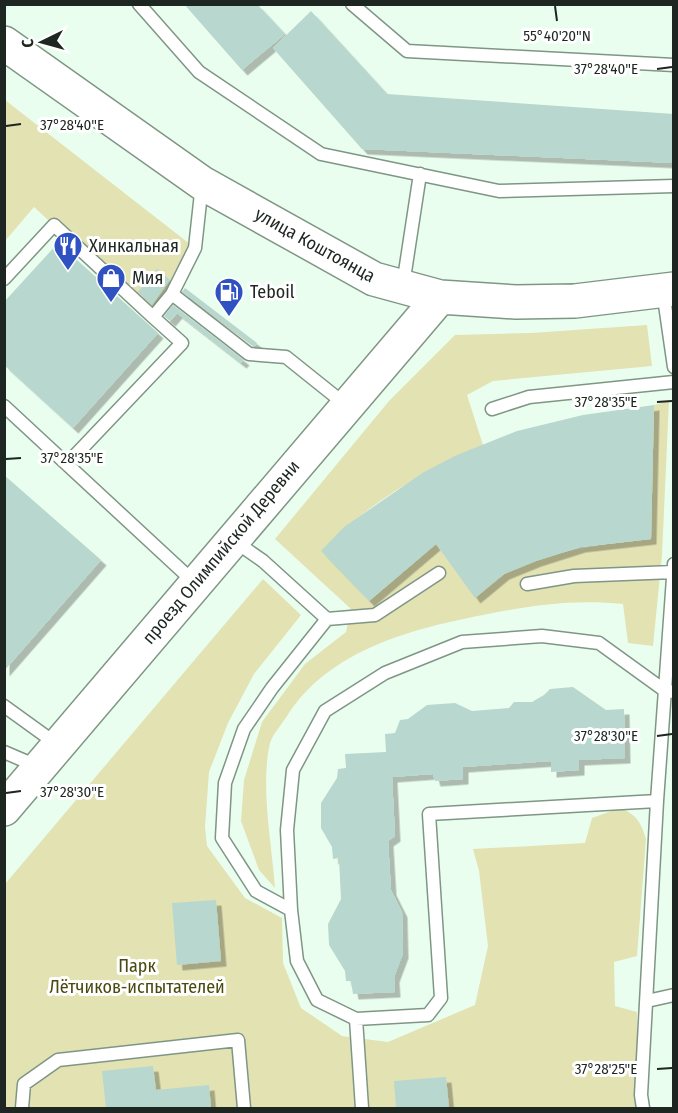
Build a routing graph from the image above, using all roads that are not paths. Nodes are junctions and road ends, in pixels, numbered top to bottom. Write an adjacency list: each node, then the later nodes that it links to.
1 (139, 4): 5 (lane)
2 (352, 4): 4 (lane)
3 (4, 43): 6 (street, улица Коштоянца)
4 (674, 65)
5 (420, 174): 7 (lane); 9 (lane)
6 (202, 183): 9 (street, улица Коштоянца); 11 (lane)
7 (674, 186)
8 (4, 279): 13 (lane)
9 (402, 287): 12 (street, улица Коштоянца)
10 (668, 290): 12 (street, улица Коштоянца); 14 (lane)
11 (172, 294): 13 (lane); 17 (lane)
12 (440, 297): 17 (street, проезд Олимпийской Деревни)
13 (153, 317): 20 (lane)
14 (673, 361): 15 (lane)
15 (674, 367)
16 (674, 382): 19 (lane)
17 (346, 405): 21 (street, проезд Олимпийской Деревни)
18 (4, 406): 20 (lane)
19 (492, 409)
20 (67, 464): 25 (lane)
21 (232, 539): 25 (street, проезд Олимпийской Деревни); 27 (lane)
22 (674, 564): 23 (lane)
23 (673, 572): 26 (lane); 28 (lane)
24 (439, 573): 27 (lane)
25 (196, 583): 31 (street, проезд Олимпийской Деревни)
26 (526, 584)
27 (327, 619): 34 (lane)
28 (669, 691): 32 (lane); 34 (lane)
29 (4, 706): 31 (lane)
30 (4, 752): 31 (lane)
31 (49, 757): 33 (street, проезд Олимпийской Деревни)
32 (657, 801): 36 (lane); 37 (lane)
33 (4, 810)
34 (291, 910): 37 (lane)
35 (674, 995): 36 (lane)
36 (647, 1001): 41 (lane)
37 (356, 1019): 40 (lane)
38 (22, 1108): 39 (lane)
39 (244, 1108)
40 (362, 1108)
41 (643, 1108)

